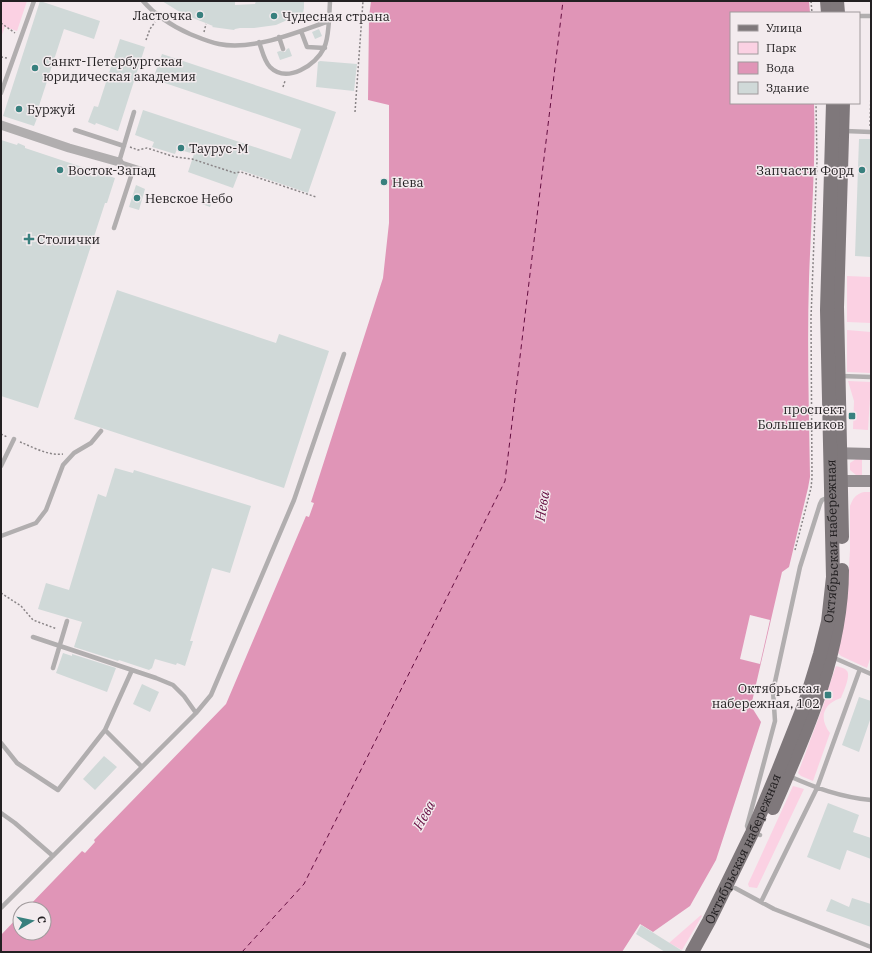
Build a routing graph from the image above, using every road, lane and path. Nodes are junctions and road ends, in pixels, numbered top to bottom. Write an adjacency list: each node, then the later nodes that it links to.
1 (34, 1): 17 (lane)
2 (143, 1): 13 (lane)
3 (330, 1): 14 (lane)
4 (363, 1): 29 (path)
5 (811, 1): 8 (path)
6 (827, 1): 9 (main road)
7 (837, 1): 10 (main road)
8 (812, 12)
9 (828, 12)
10 (838, 12)
11 (860, 16): 12 (lane)
12 (871, 16)
13 (159, 17): 19 (path); 20 (lane)
14 (329, 21): 16 (lane); 21 (lane)
15 (1, 23): 17 (path)
16 (300, 31): 18 (lane); 21 (lane)
17 (21, 37): 24 (lane)
18 (279, 38): 20 (lane); 22 (lane)
19 (146, 40)
20 (259, 42): 21 (lane)
21 (325, 48)
22 (283, 49)
23 (871, 90): 33 (path)
24 (1, 93)
25 (816, 104): 54 (path)
26 (833, 104): 47 (main road, Октябрьская набережная)
27 (843, 104): 32 (main road, Октябрьская набережная)
28 (134, 112): 34 (lane)
29 (355, 112)
30 (1, 125): 35 (street)
31 (75, 130): 34 (lane)
32 (843, 131): 33 (lane); 41 (main road, Октябрьская набережная)
33 (870, 132)
34 (124, 146): 35 (lane); 38 (path)
35 (119, 162): 36 (lane)
36 (134, 167): 37 (lane); 39 (lane)
37 (153, 173)
38 (316, 197)
39 (114, 228)
40 (344, 354): 65 (lane)
41 (839, 376): 42 (lane); 47 (main road, Октябрьская набережная)
42 (871, 377)
43 (101, 431): 46 (lane)
44 (1, 434): 45 (path)
45 (14, 439): 46 (path); 49 (lane)
46 (74, 453): 53 (lane)
47 (835, 453): 48 (main road); 50 (main road, Октябрьская набережная)
48 (871, 454)
49 (1, 466)
50 (836, 481): 51 (main road); 52 (main road, Октябрьская набережная); 60 (main road, Октябрьская набережная)
51 (871, 481)
52 (831, 497): 73 (main road, Октябрьская набережная); 73 (lane)
53 (1, 536)
54 (795, 550)
55 (1, 593): 57 (path)
56 (67, 621): 57 (lane)
57 (64, 632): 59 (lane)
58 (33, 637): 59 (lane)
59 (60, 646): 61 (lane); 63 (lane)
60 (830, 657): 62 (lane); 69 (main road, Октябрьская набережная)
61 (53, 668)
62 (860, 669): 64 (lane); 70 (lane)
63 (132, 670): 65 (lane); 66 (lane)
64 (871, 674)
65 (196, 713): 68 (lane)
66 (105, 730): 67 (lane); 68 (lane)
67 (1, 743)
68 (142, 767): 74 (lane)
69 (787, 775): 70 (lane); 73 (main road, Октябрьская набережная)
70 (816, 788): 71 (lane); 76 (lane)
71 (871, 800)
72 (1, 813): 74 (lane)
73 (756, 834): 75 (main road, Октябрьская набережная); 79 (main road, Октябрьская набережная)
74 (53, 856): 77 (lane)
75 (735, 888): 76 (lane); 80 (main road, Октябрьская набережная)
76 (761, 902): 78 (lane)
77 (1, 908)
78 (871, 947)
79 (692, 952)
80 (703, 952)

